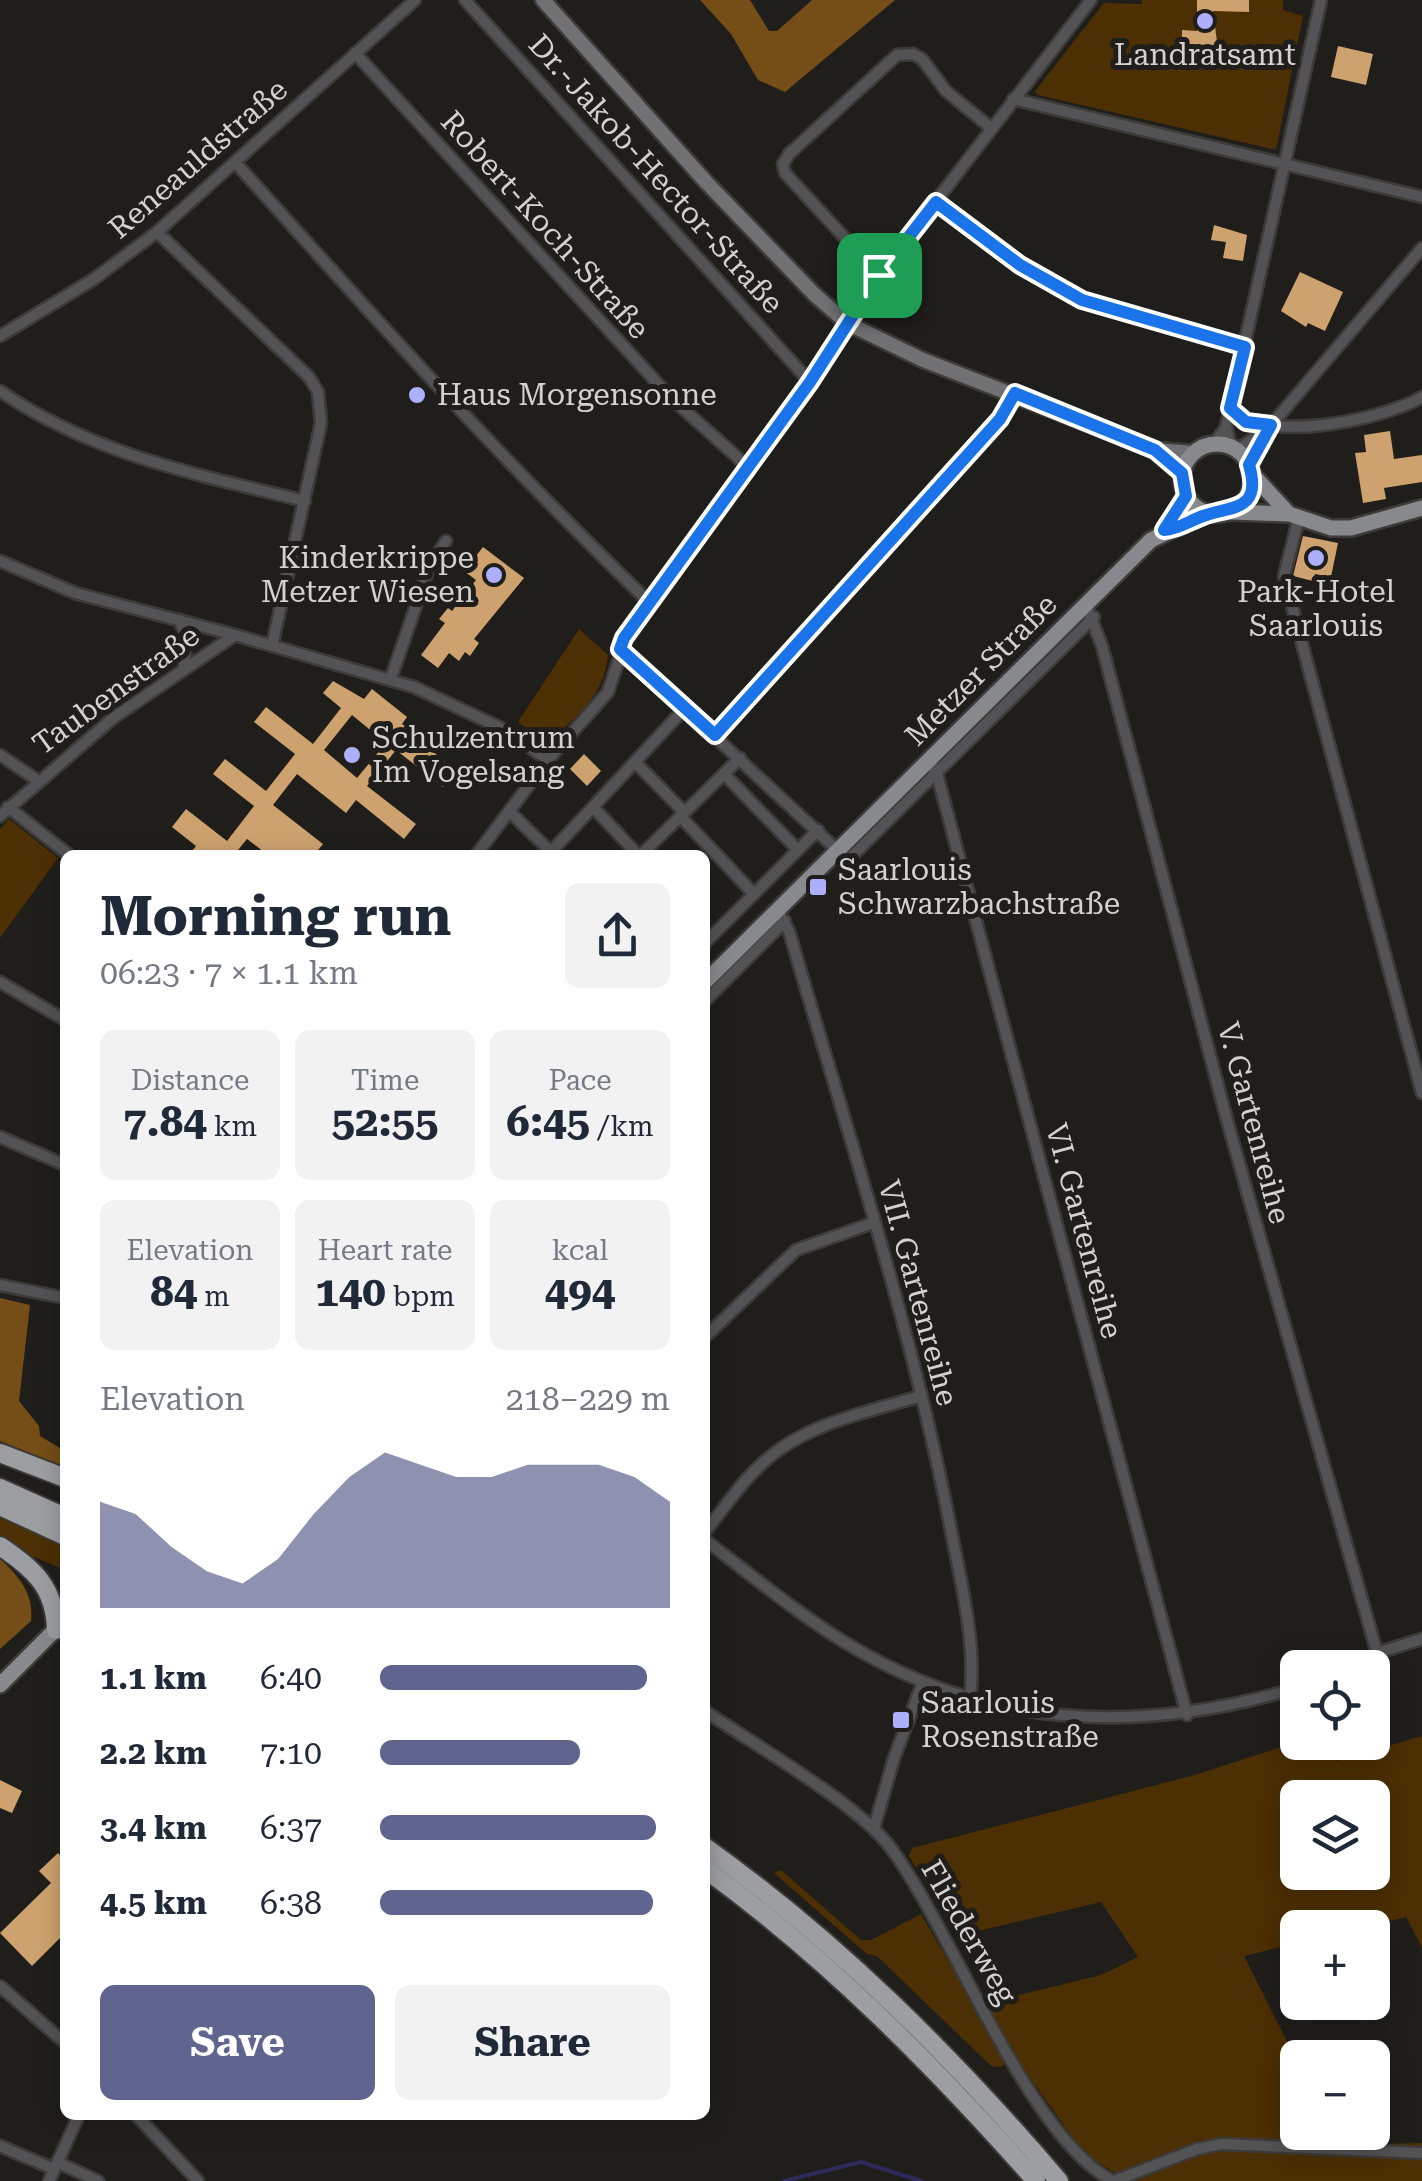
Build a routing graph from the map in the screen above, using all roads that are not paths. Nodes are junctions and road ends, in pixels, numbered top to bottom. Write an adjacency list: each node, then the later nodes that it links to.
1 (415, 0): 6 (street, Reneauldstraße)
2 (465, 0): 19 (street, Dr.-Jakob-Hector-Straße)
3 (544, 0): 16 (main road)
4 (1091, 0): 7 (street)
5 (1321, 0): 10 (street)
6 (355, 53): 9 (street, Reneauldstraße); 30 (street, Robert-Koch-Straße)
7 (1013, 99): 8 (street); 10 (street)
8 (991, 128): 12 (street); 15 (street)
9 (235, 162): 13 (street, Reneauldstraße); 42 (street)
10 (1286, 166): 11 (street); 18 (street)
11 (1422, 196)
12 (936, 202): 15 (street); 18 (street)
13 (157, 232): 17 (street, Reneauldstraße); 34 (street)
14 (1422, 248): 25 (street)
15 (879, 275): 16 (street)
16 (848, 323): 19 (street); 21 (main road)
17 (0, 336)
18 (1245, 347): 23 (street)
19 (810, 382): 30 (street)
20 (0, 392): 34 (street)
21 (1015, 393): 28 (main road); 51 (street)
22 (1422, 397): 25 (street)
23 (1230, 408): 24 (street); 25 (street)
24 (1226, 427): 26 (street); 27 (street)
25 (1269, 427): 27 (street); 31 (street)
26 (1214, 444): 27 (main road); 29 (main road)
27 (1234, 448): 31 (main road)
28 (1155, 450): 29 (main road); 32 (main road)
29 (1194, 454): 32 (main road)
30 (747, 466): 42 (street)
31 (1250, 470): 36 (main road); 38 (main road)
32 (1182, 473): 33 (main road)
33 (1186, 496): 37 (main road); 39 (main road, Metzer Straße)
34 (304, 501): 46 (street)
35 (1422, 508): 38 (main road)
36 (1231, 512): 37 (main road); 38 (main road)
37 (1209, 513): 39 (main road, Metzer Straße)
38 (1294, 516): 79 (street)
39 (1164, 530): 43 (main road, Metzer Straße)
40 (446, 542): 49 (street)
41 (0, 561): 44 (street)
42 (648, 602): 47 (street)
43 (1090, 611): 56 (main road, Metzer Straße); 100 (street, V. Gartenreihe)
44 (180, 620): 45 (street); 48 (street)
45 (234, 635): 46 (street, Taubenstraße); 48 (street, Taubenstraße)
46 (272, 646): 49 (street, Taubenstraße)
47 (620, 649): 50 (street); 54 (street)
48 (184, 666): 58 (street, Taubenstraße)
49 (391, 678): 54 (street, Taubenstraße)
50 (686, 706): 51 (street); 55 (street)
51 (715, 735): 53 (street)
52 (0, 755): 58 (street)
53 (740, 758): 57 (street); 63 (street)
54 (548, 760): 60 (street)
55 (635, 762): 59 (street); 62 (street)
56 (933, 768): 64 (main road, Metzer Straße); 106 (street, VI. Gartenreihe)
57 (724, 774): 62 (street); 71 (street)
58 (38, 780): 61 (street, Taubenstraße)
59 (593, 807): 68 (street); 69 (street)
60 (509, 811): 66 (street); 67 (street)
61 (4, 812): 65 (street)
62 (682, 814): 70 (street); 72 (street)
63 (818, 830): 64 (street); 71 (street)
64 (837, 849): 73 (main road, Metzer Straße)
65 (62, 850)
66 (480, 850)
67 (549, 850)
68 (555, 850)
69 (635, 850)
70 (645, 850)
71 (798, 850): 72 (street)
72 (754, 894): 74 (street)
73 (781, 916): 75 (main road, Metzer Straße); 77 (street, Metzer Straße); 82 (street, VII. Gartenreihe)
74 (710, 934)
75 (710, 978)
76 (0, 982): 78 (street)
77 (710, 996)
78 (60, 1017)
79 (1422, 1093)
80 (0, 1138): 81 (street)
81 (60, 1163)
82 (873, 1223): 85 (street); 86 (street, VII. Gartenreihe)
83 (0, 1285): 84 (street)
84 (60, 1297)
85 (710, 1332)
86 (921, 1396): 92 (street); 104 (street, VII. Gartenreihe)
87 (0, 1453): 88 (highway)
88 (60, 1476)
89 (0, 1488): 91 (highway)
90 (0, 1506): 93 (highway)
91 (60, 1516)
92 (710, 1526)
93 (60, 1534)
94 (710, 1544): 101 (street)
95 (0, 1546): 96 (highway)
96 (47, 1586): 97 (highway); 98 (highway)
97 (60, 1595)
98 (60, 1620)
99 (60, 1627): 102 (main road)
100 (1422, 1639)
101 (923, 1682): 104 (street); 107 (street)
102 (0, 1685)
103 (1280, 1692): 106 (street)
104 (970, 1698): 106 (street)
105 (710, 1714): 107 (street, Fliederweg)
106 (1187, 1715)
107 (874, 1828): 121 (street, Fliederweg)
108 (710, 1851): 120 (highway)
109 (710, 1873): 119 (highway)
110 (0, 1986): 111 (street)
111 (60, 2040)
112 (77, 2120): 116 (street)
113 (141, 2120): 118 (street)
114 (0, 2146): 116 (street)
115 (1422, 2154): 121 (street)
116 (53, 2171): 117 (street)
117 (98, 2181)
118 (198, 2181)
119 (1036, 2181)
120 (1059, 2181)
121 (1114, 2181)

